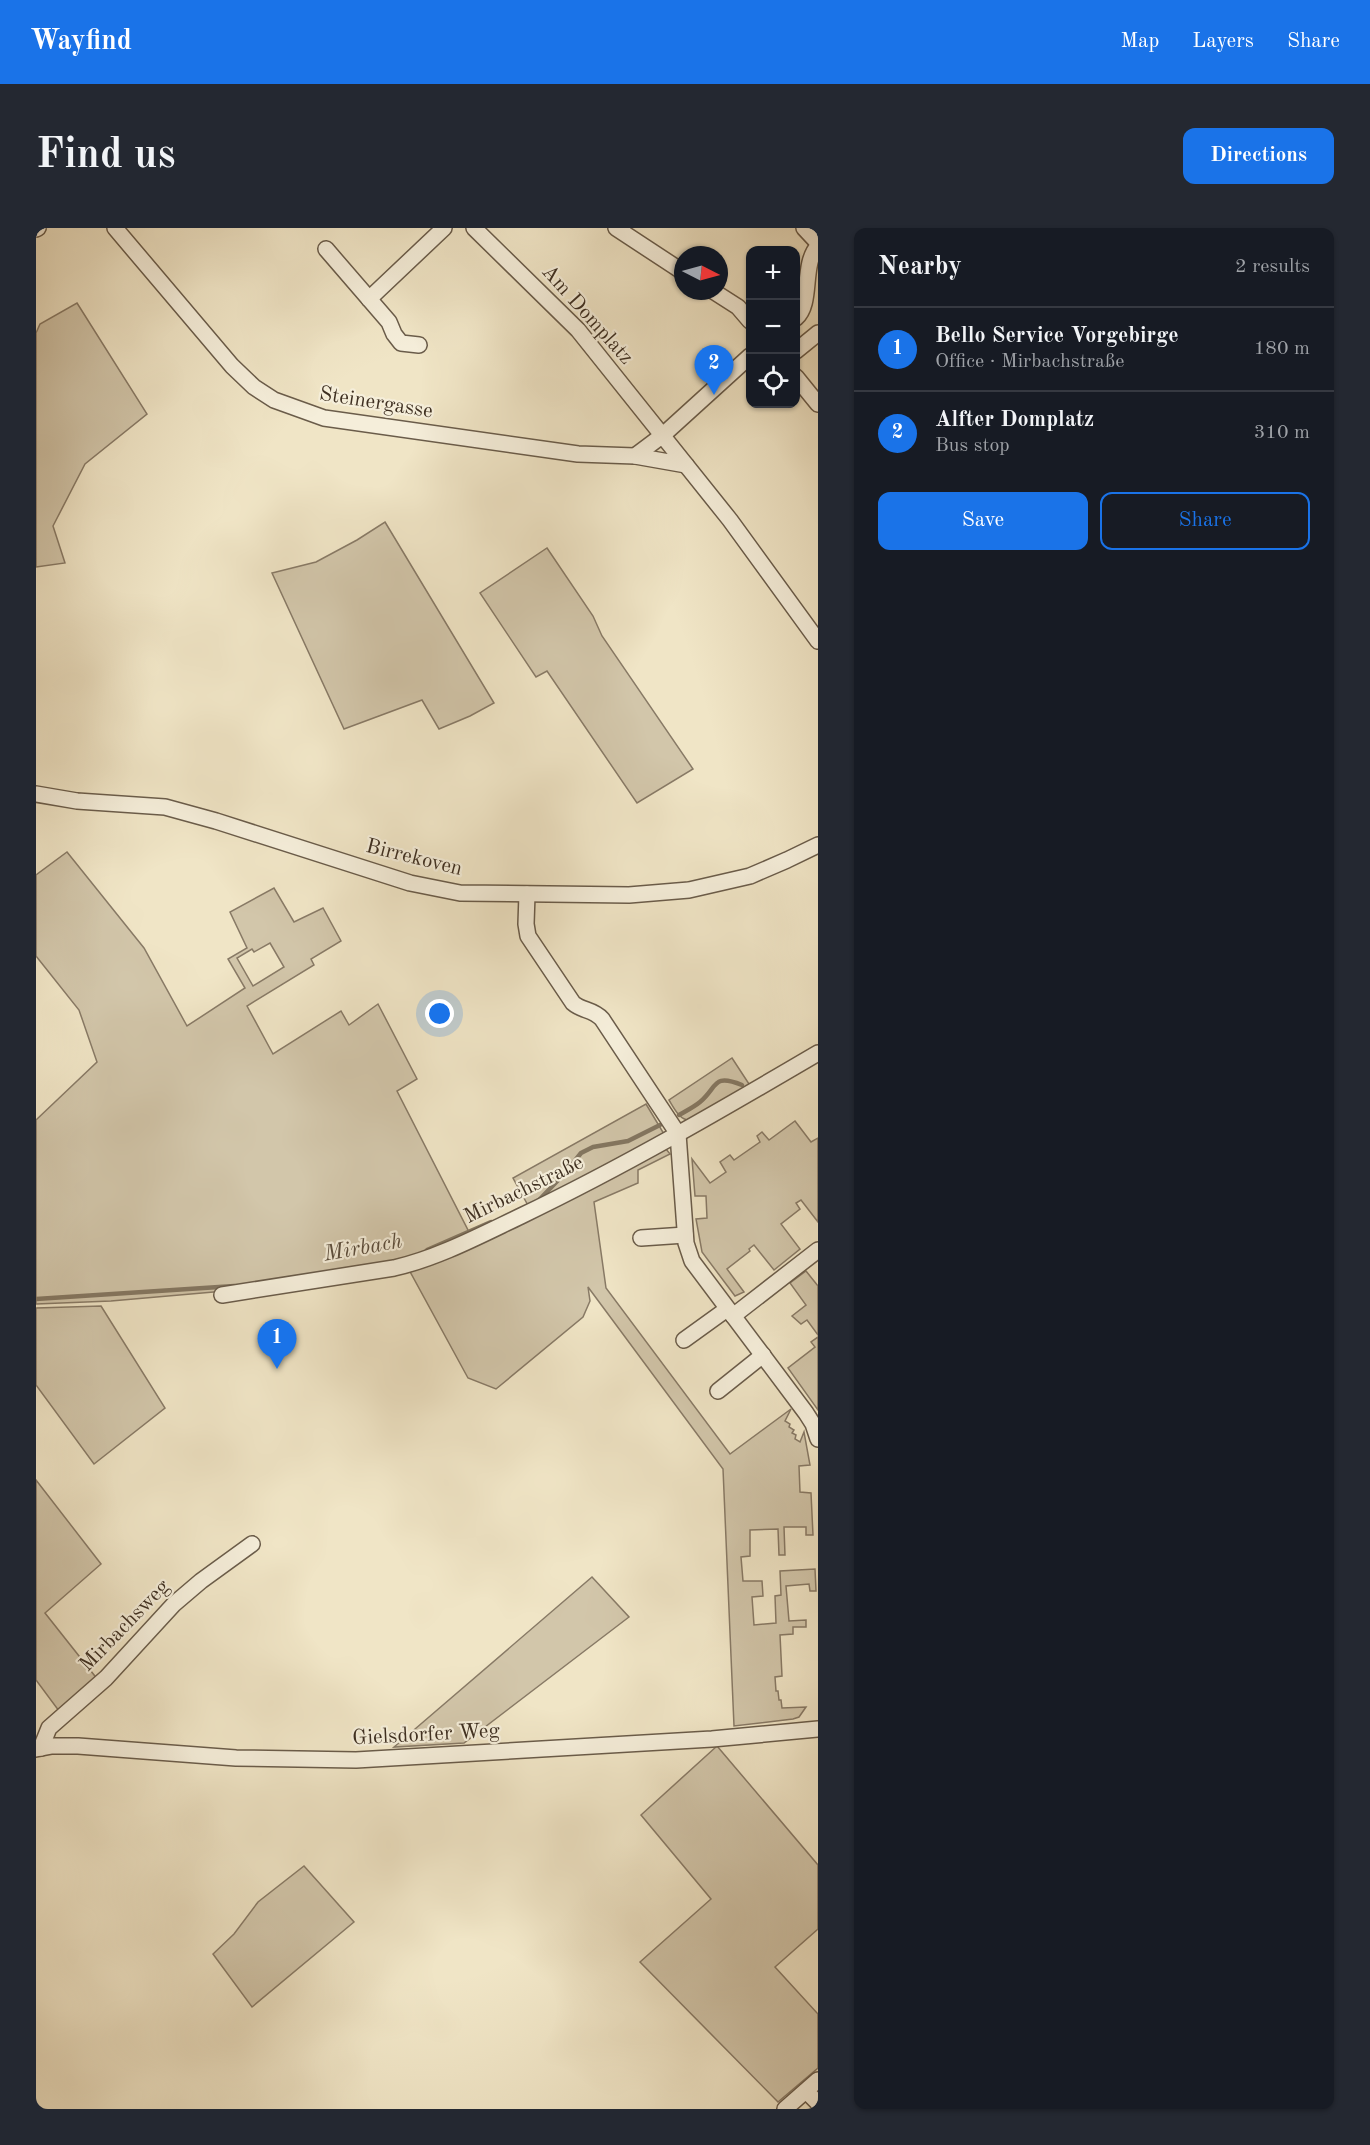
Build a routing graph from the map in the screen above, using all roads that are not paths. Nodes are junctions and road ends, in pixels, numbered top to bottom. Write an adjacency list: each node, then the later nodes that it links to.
1 (444, 228): 9 (street)
2 (474, 228): 19 (street, Am Domplatz)
3 (616, 228): 8 (street)
4 (804, 228): 6 (street)
5 (124, 231): 20 (street, Steinergasse)
6 (818, 245): 11 (street)
7 (326, 249): 9 (street)
8 (674, 266)
9 (369, 298): 14 (street)
10 (727, 300): 12 (street)
11 (800, 313)
12 (746, 316)
13 (818, 333): 15 (street)
14 (419, 345)
15 (800, 347)
16 (746, 360): 19 (street)
17 (800, 382): 18 (street)
18 (818, 404)
19 (663, 435): 20 (street); 21 (street)
20 (635, 456): 21 (street, Steinergasse)
21 (686, 465): 22 (street)
22 (818, 641)
23 (36, 794): 25 (street, Birrekoven)
24 (818, 845): 25 (street, Birrekoven)
25 (527, 894): 27 (street)
26 (818, 1053): 27 (street, Mirbachstraße)
27 (678, 1134): 28 (street); 31 (street, Mirbachstraße)
28 (685, 1235): 29 (street); 32 (street)
29 (640, 1238)
30 (818, 1250): 32 (street)
31 (222, 1295)
32 (730, 1312): 33 (street); 34 (street)
33 (684, 1340)
34 (763, 1355): 35 (street); 36 (street)
35 (718, 1391)
36 (818, 1439)
37 (252, 1544): 39 (street, Mirbachsweg)
38 (818, 1729): 39 (street, Gielsdorfer Weg)
39 (39, 1748)
40 (812, 2086): 41 (street); 42 (street)
41 (818, 2103)
42 (785, 2109)

